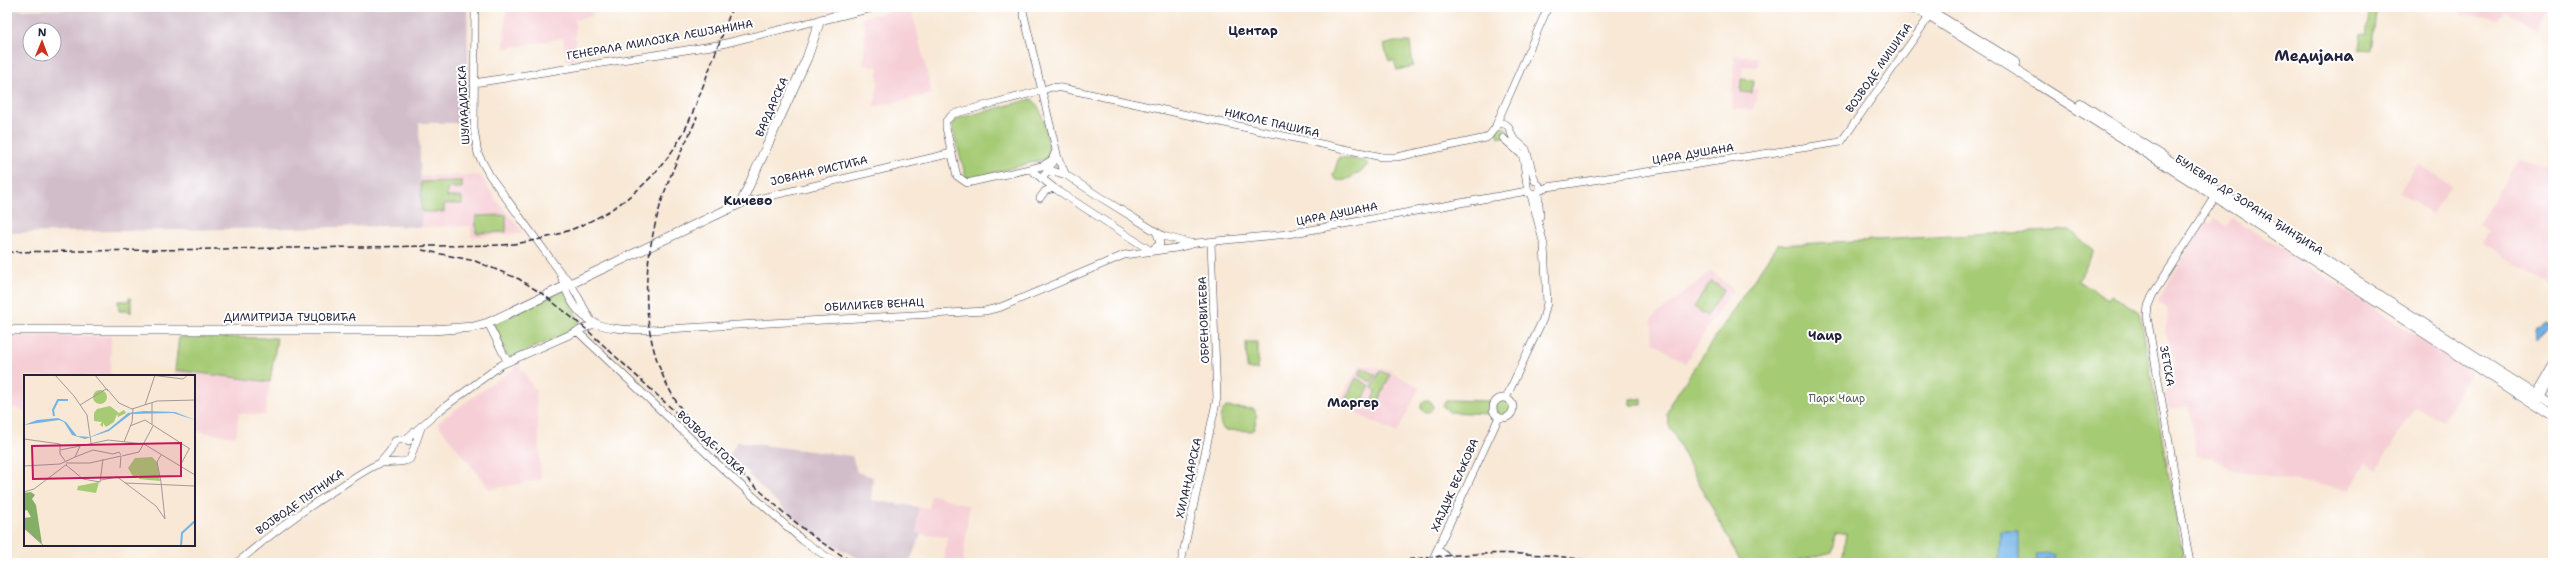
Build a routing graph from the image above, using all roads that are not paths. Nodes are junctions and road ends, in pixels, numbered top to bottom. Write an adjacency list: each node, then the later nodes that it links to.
1 (475, 7): 11 (street, ШУМАДИЈСКА)
2 (873, 7): 9 (main road, ГЕНЕРАЛА МИЛОЈКА ЛЕШЈАНИНА)
3 (1022, 7): 12 (street)
4 (1548, 7): 10 (street)
5 (1553, 7): 10 (street)
6 (1907, 7): 8 (main road)
7 (1924, 7): 8 (main road)
8 (1933, 12): 18 (street, ВОЈВОДЕ МИШИЋА); 26 (main road, БУЛЕВАР ДР ЗОРАНА ЂИНЂИЋА)
9 (820, 20): 11 (street, ГЕНЕРАЛА МИЛОЈКА ЛЕШЈАНИНА); 28 (main road, ВАРДАРСКА)
10 (1537, 35): 13 (street)
11 (474, 83): 33 (street, ШУМАДИЈСКА)
12 (1043, 90): 15 (street, НИКОЛЕ ПАШИЋА); 19 (street); 20 (street, НИКОЛЕ ПАШИЋА)
13 (1505, 107): 14 (street); 15 (street)
14 (1505, 124): 15 (street, НИКОЛЕ ПАШИЋА); 16 (street)
15 (1495, 128): 17 (street)
16 (1509, 131): 17 (street); 25 (street)
17 (1504, 138): 25 (street)
18 (1841, 142): 25 (street, ЦАРА ДУШАНА)
19 (1055, 152): 21 (street, НИКОЛЕ ПАШИЋА); 22 (street); 23 (street)
20 (952, 153): 21 (street, НИКОЛЕ ПАШИЋА); 28 (street, ЈОВАНА РИСТИЋА)
21 (1030, 170): 23 (street)
22 (1066, 175): 23 (street); 29 (street)
23 (1043, 176): 24 (street)
24 (1054, 188): 27 (street); 32 (street)
25 (1533, 189): 30 (street, ЦАРА ДУШАНА); 42 (street)
26 (2217, 194): 43 (main road, БУЛЕВАР ДР ЗОРАНА ЂИНЂИЋА); 59 (street, ЗЕТСКА)
27 (1040, 198)
28 (741, 203): 33 (main road, ЈОВАНА РИСТИЋА)
29 (1157, 233): 31 (street); 32 (street)
30 (1211, 242): 31 (street, ЦАРА ДУШАНА); 41 (street, ОБРЕНОВИЋЕВА)
31 (1196, 243): 32 (street, ЦАРА ДУШАНА)
32 (1151, 251): 34 (street, ОБИЛИЋЕВ ВЕНАЦ)
33 (567, 284): 34 (street); 35 (main road, ДИМИТРИЈА ТУЦОВИЋА)
34 (593, 321): 37 (street, ВОЈВОДЕ ПУТНИКА)
35 (488, 323): 36 (main road, ДИМИТРИЈА ТУЦОВИЋА); 38 (street)
36 (7, 330)
37 (578, 332): 38 (street, ВОЈВОДЕ ПУТНИКА); 55 (street, ВОЈВОДЕ ГОЈКА)
38 (507, 361): 47 (street, ВОЈВОДЕ ПУТНИКА)
39 (2553, 364): 43 (street)
40 (2553, 376): 43 (street)
41 (1217, 398): 56 (street, ХИЛАНДАРСКА)
42 (1506, 398): 45 (street); 45 (street)
43 (2535, 400): 44 (main road, БУЛЕВАР ДР ЗОРАНА ЂИНЂИЋА); 46 (main road, БУЛЕВАР ДР ЗОРАНА ЂИНЂИЋА)
44 (2553, 406)
45 (1499, 417): 53 (street, ХАЈДУК ВЕЉКОВА)
46 (2553, 417)
47 (421, 428): 48 (street, ВОЈВОДЕ ПУТНИКА); 49 (street, ВОЈВОДЕ ПУТНИКА)
48 (406, 439): 49 (street); 50 (street, ВОЈВОДЕ ПУТНИКА)
49 (413, 446): 51 (street, ВОЈВОДЕ ПУТНИКА)
50 (390, 451): 51 (street); 52 (street, ВОЈВОДЕ ПУТНИКА)
51 (396, 460): 52 (street, ВОЈВОДЕ ПУТНИКА)
52 (378, 464): 54 (street, ВОЈВОДЕ ПУТНИКА)
53 (1438, 550): 57 (street, ХАЈДУК ВЕЉКОВА); 58 (street)
54 (237, 563)
55 (836, 563)
56 (1181, 563)
57 (1431, 563)
58 (1456, 563)
59 (2190, 563)

